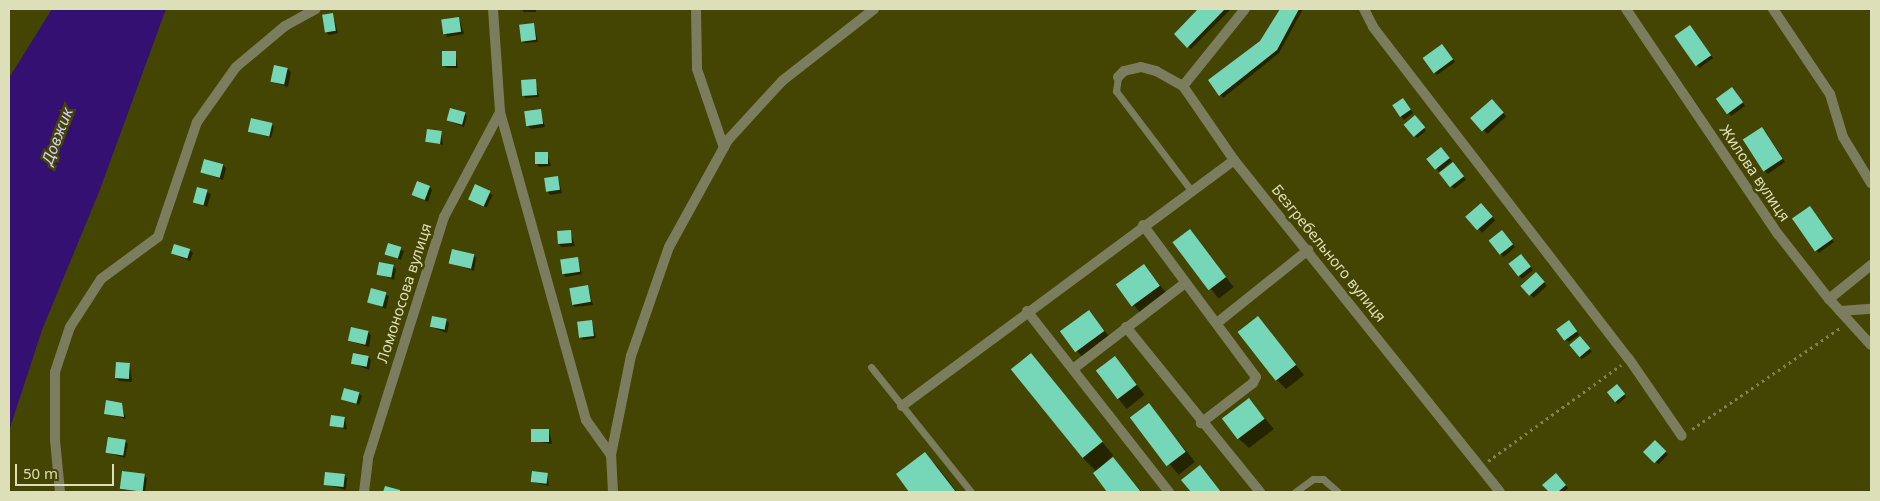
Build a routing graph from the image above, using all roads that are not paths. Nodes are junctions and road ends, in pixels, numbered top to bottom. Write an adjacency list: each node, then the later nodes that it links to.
1 (316, 9): 35 (street)
2 (493, 9): 13 (street)
3 (696, 9): 14 (street)
4 (854, 9): 10 (street)
5 (874, 9): 10 (street)
6 (1245, 9): 12 (street)
7 (1364, 9): 33 (street)
8 (1626, 9): 22 (street, Жилова вулиця)
9 (1773, 9): 16 (street)
10 (862, 17): 14 (street)
11 (1118, 77): 12 (street, Безгребельного вулиця); 17 (lane)
12 (1183, 86): 15 (street, Безгребельного вулиця)
13 (500, 112): 34 (street); 36 (street, Ломоносова вулиця)
14 (724, 148): 34 (street)
15 (1234, 160): 17 (street); 19 (street, Безгребельного вулиця)
16 (1871, 183)
17 (1190, 189): 18 (street)
18 (1143, 225): 21 (street); 24 (street)
19 (1308, 250): 26 (street); 43 (street, Безгребельного вулиця)
20 (1871, 265): 22 (street)
21 (1185, 283): 26 (street); 27 (street)
22 (1829, 299): 25 (street, Жилова вулиця)
23 (1871, 309): 25 (street)
24 (1027, 311): 30 (street); 31 (street)
25 (1840, 311): 28 (street, Жилова вулиця)
26 (1217, 323): 32 (street)
27 (1126, 328): 30 (street); 32 (street)
28 (1871, 345)
29 (871, 367): 31 (lane)
30 (1073, 369): 39 (street)
31 (902, 406): 38 (lane)
32 (1201, 423): 40 (street)
33 (1682, 436)
34 (611, 455): 37 (street)
35 (60, 492)
36 (364, 492)
37 (613, 492)
38 (971, 492)
39 (1169, 492)
40 (1260, 492)
41 (1295, 492): 42 (lane)
42 (1338, 492)
43 (1500, 492)

